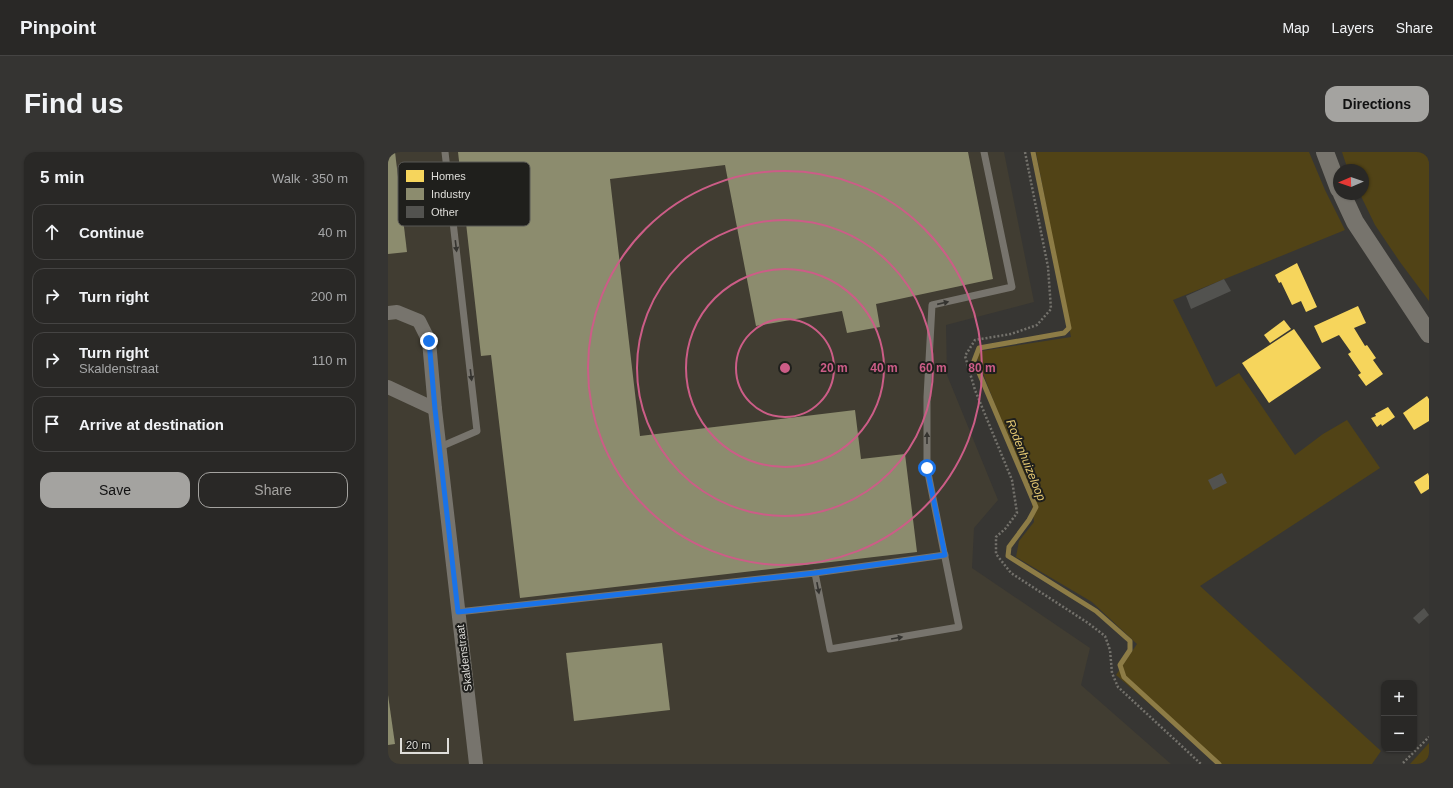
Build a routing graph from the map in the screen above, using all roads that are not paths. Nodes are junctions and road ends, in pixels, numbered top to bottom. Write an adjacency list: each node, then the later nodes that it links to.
1 (445, 152): 4 (lane, one-way to 4)
2 (984, 152): 13 (lane, one-way to 2)
3 (1325, 152): 5 (street)
4 (446, 162)
5 (1333, 173)
6 (1345, 200): 9 (street)
7 (453, 226): 12 (lane, one-way to 12)
8 (388, 313): 11 (street, Skaldenstraat)
9 (1429, 334)
10 (388, 387): 11 (street)
11 (435, 409): 12 (street, Skaldenstraat)
12 (440, 447): 15 (street, Skaldenstraat)
13 (945, 555): 14 (lane); 14 (lane, one-way to 13)
14 (815, 573): 15 (lane)
15 (458, 612): 16 (street, Skaldenstraat)
16 (476, 764)

